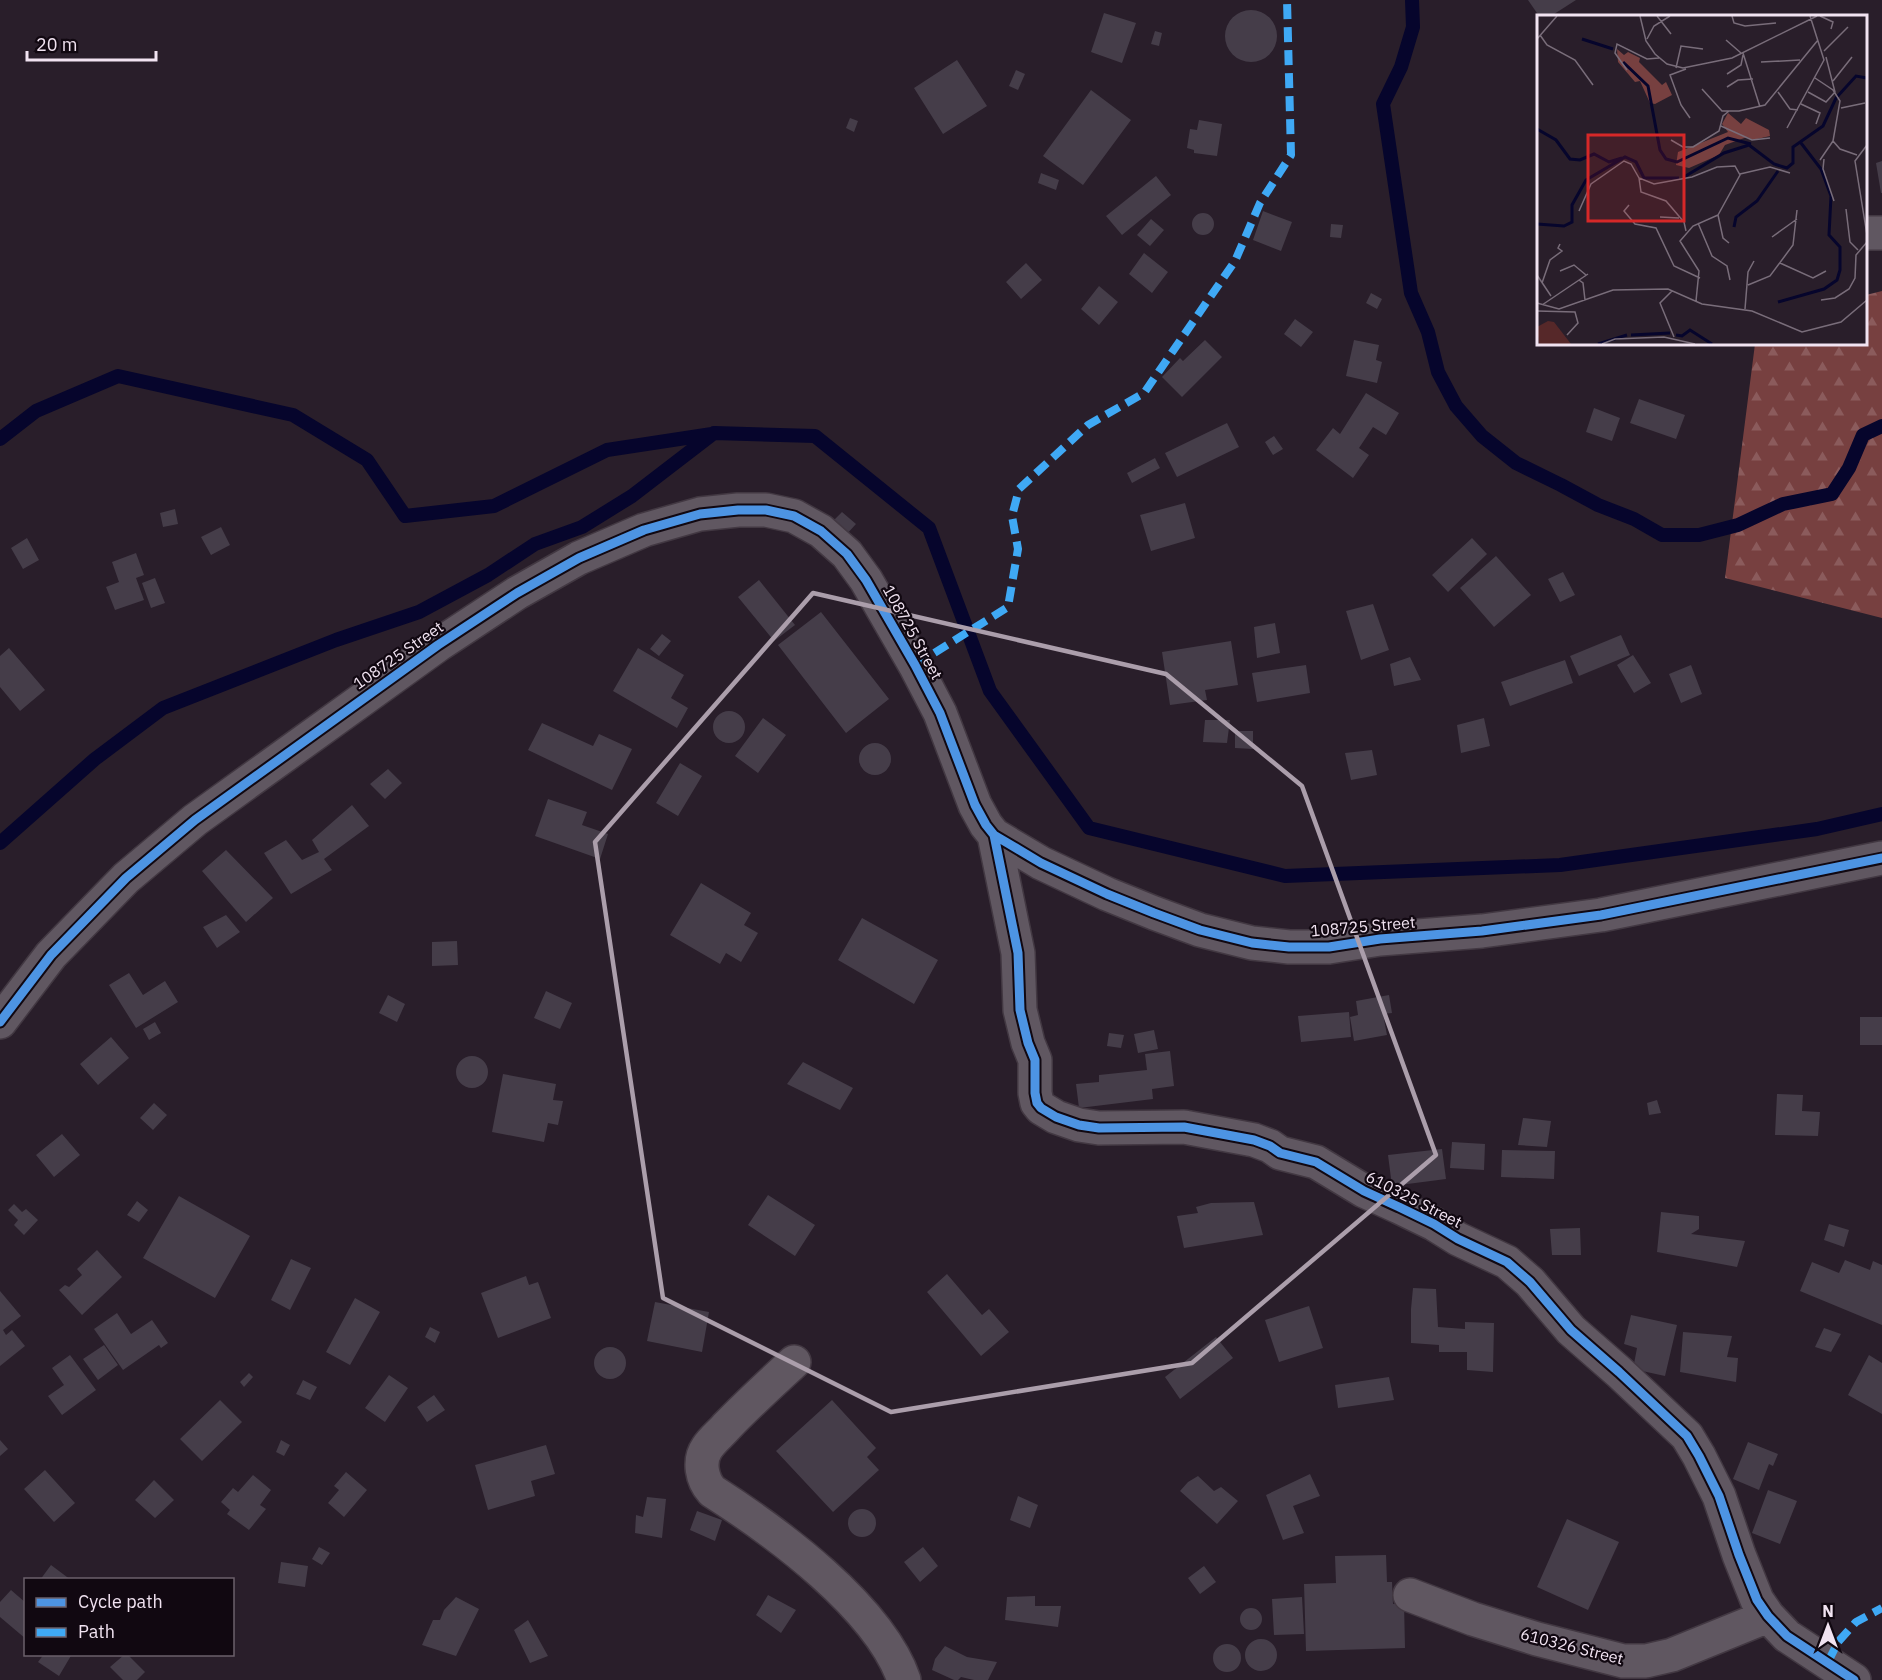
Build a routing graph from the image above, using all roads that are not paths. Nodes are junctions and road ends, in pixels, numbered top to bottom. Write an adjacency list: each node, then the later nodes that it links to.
1 (994, 835): 2 (street, 108725 Street); 3 (street, 108725 Street); 6 (street, 610325 Street)
2 (1882, 858)
3 (0, 1022)
4 (794, 1362): 7 (street)
5 (1410, 1595): 6 (street, 610326 Street)
6 (1768, 1616): 8 (street, 610325 Street)
7 (904, 1680)
8 (1854, 1680)

